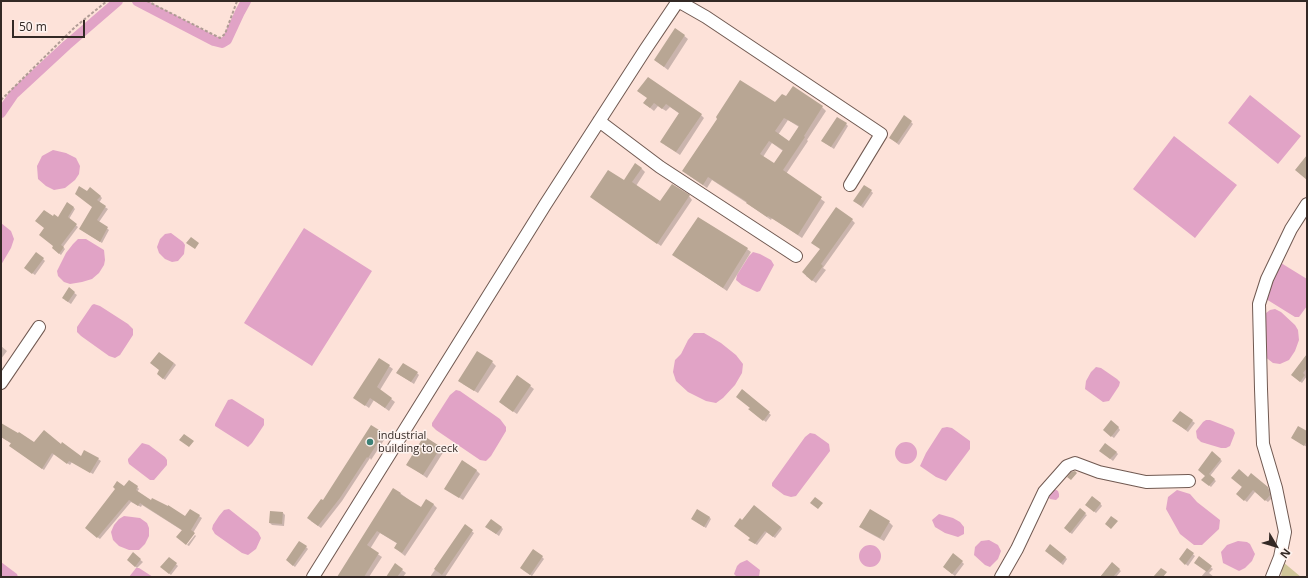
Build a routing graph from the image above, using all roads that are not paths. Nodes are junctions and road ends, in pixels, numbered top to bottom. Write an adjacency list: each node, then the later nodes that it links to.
1 (678, 1): 2 (street); 3 (street)
2 (599, 121): 5 (street); 9 (street)
3 (850, 185)
4 (1307, 204): 11 (street)
5 (796, 256)
6 (39, 328): 7 (street)
7 (1, 383)
8 (1189, 481): 10 (street)
9 (313, 577)
10 (1001, 577)
11 (1272, 577)

